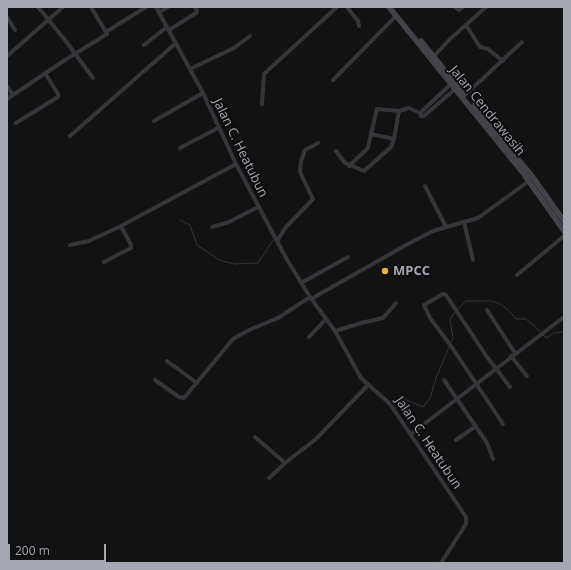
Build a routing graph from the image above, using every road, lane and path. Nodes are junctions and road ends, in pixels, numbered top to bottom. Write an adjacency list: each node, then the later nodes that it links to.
1 (38, 7): 18 (street)
2 (63, 7): 18 (street)
3 (91, 7): 23 (street)
4 (146, 7): 23 (street)
5 (156, 7): 15 (street, Jalan C. Heatubun)
6 (168, 7): 15 (street)
7 (196, 7): 21 (street)
8 (337, 7): 43 (street)
9 (347, 7): 20 (street)
10 (388, 7): 16 (main road, Jalan Cendrawasih)
11 (393, 7): 30 (main road, Jalan Cendrawasih)
12 (455, 7): 13 (street)
13 (463, 7)
14 (486, 7): 19 (street)
15 (159, 12): 21 (street, Jalan C. Heatubun)
16 (396, 16): 35 (street); 36 (main road, Jalan Cendrawasih)
17 (7, 17): 22 (street)
18 (48, 19): 28 (street); 29 (street)
19 (466, 25): 30 (street); 31 (street)
20 (359, 26)
21 (168, 28): 26 (street, Jalan C. Heatubun); 27 (street)
22 (15, 30)
23 (106, 32): 28 (street)
24 (250, 36): 32 (street)
25 (522, 42): 31 (street)
26 (176, 43): 32 (street, Jalan C. Heatubun); 50 (street)
27 (144, 44)
28 (76, 53): 33 (street); 34 (street)
29 (7, 56)
30 (434, 56): 41 (main road, Jalan Cendrawasih)
31 (503, 61): 41 (street)
32 (190, 69): 39 (street, Jalan C. Heatubun)
33 (45, 73): 40 (street); 47 (street)
34 (93, 78)
35 (333, 80)
36 (451, 84): 38 (main road, Jalan Cendrawasih); 45 (street)
37 (7, 86): 40 (street)
38 (455, 89): 45 (street); 57 (main road, Jalan Cendrawasih)
39 (203, 93): 46 (street); 48 (street, Jalan C. Heatubun)
40 (13, 95): 42 (street)
41 (465, 96): 60 (main road, Jalan Cendrawasih)
42 (7, 99)
43 (262, 104)
44 (399, 111): 45 (street); 49 (street); 51 (street)
45 (420, 113)
46 (154, 121)
47 (16, 123)
48 (218, 128): 53 (street); 55 (street, Jalan C. Heatubun)
49 (371, 134): 51 (street); 56 (street)
50 (70, 136)
51 (394, 139): 56 (street)
52 (318, 143): 68 (street)
53 (180, 148)
54 (336, 151): 56 (street)
55 (236, 164): 59 (street, Jalan C. Heatubun); 63 (street)
56 (349, 166)
57 (529, 181): 62 (street); 66 (main road, Jalan Cendrawasih)
58 (425, 186): 65 (street)
59 (258, 208): 64 (street); 68 (street, Jalan C. Heatubun)
60 (562, 213): 61 (main road, Jalan Cendrawasih)
61 (564, 221)
62 (464, 222): 65 (street); 71 (street)
63 (121, 226): 69 (street); 72 (street)
64 (212, 227)
65 (446, 227): 75 (street)
66 (564, 231)
67 (564, 236): 73 (street)
68 (277, 241): 74 (street, Jalan C. Heatubun)
69 (70, 245)
70 (348, 257): 74 (street)
71 (473, 260)
72 (104, 262)
73 (517, 275)
74 (301, 283): 75 (street, Jalan C. Heatubun)
75 (311, 298): 79 (street, Jalan C. Heatubun); 88 (street)
76 (396, 303): 80 (street)
77 (487, 310): 82 (street)
78 (564, 317): 82 (street)
79 (326, 319): 80 (street, Jalan C. Heatubun); 81 (street)
80 (335, 331): 90 (street, Jalan C. Heatubun)
81 (309, 337)
82 (513, 355): 84 (street); 85 (street)
83 (167, 361): 88 (street)
84 (495, 369): 89 (street); 89 (street); 91 (street)
85 (526, 376)
86 (155, 380): 88 (street)
87 (444, 380): 92 (street)
88 (197, 383)
89 (476, 384): 92 (street); 93 (street)
90 (368, 385): 95 (street, Jalan C. Heatubun); 99 (street)
91 (510, 387)
92 (457, 398): 94 (street); 95 (street)
93 (503, 424)
94 (476, 426): 97 (street); 98 (street)
95 (411, 434): 101 (street, Jalan C. Heatubun)
96 (255, 437): 99 (street)
97 (456, 440)
98 (493, 459)
99 (285, 463): 100 (street)
100 (269, 478)
101 (441, 563)

